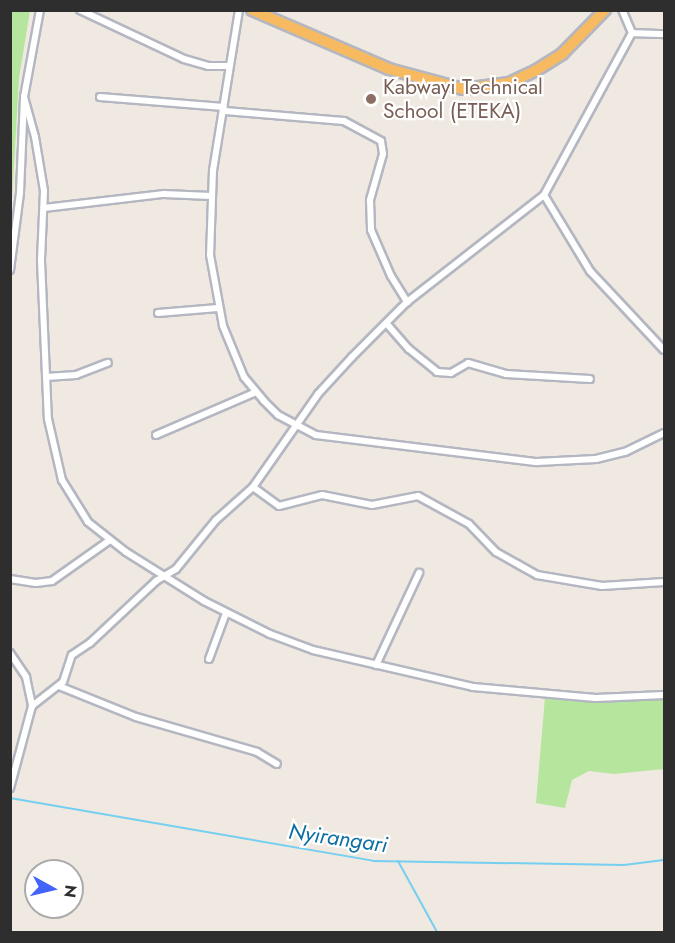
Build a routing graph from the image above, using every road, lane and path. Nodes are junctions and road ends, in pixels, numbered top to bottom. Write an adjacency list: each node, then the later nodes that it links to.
1 (40, 10): 10 (street)
2 (80, 10): 9 (street)
3 (240, 10): 9 (street)
4 (252, 10): 5 (highway)
5 (605, 10)
6 (622, 10): 7 (street)
7 (632, 33): 8 (street); 13 (street)
8 (664, 34)
9 (229, 66): 12 (street)
10 (24, 97): 15 (street); 16 (street)
11 (100, 97): 12 (street)
12 (225, 109): 14 (street); 17 (street)
13 (544, 195): 17 (street); 21 (street)
14 (211, 196): 15 (street); 18 (street)
15 (44, 208): 23 (street)
16 (10, 270)
17 (407, 302): 20 (street)
18 (218, 308): 19 (street); 25 (street)
19 (158, 313)
20 (387, 324): 24 (street); 26 (street)
21 (664, 350)
22 (108, 363): 23 (street)
23 (46, 377): 30 (street)
24 (590, 380)
25 (256, 392): 26 (street); 28 (street)
26 (295, 426): 27 (street); 29 (street)
27 (664, 433)
28 (156, 435)
29 (253, 487): 32 (street); 34 (street)
30 (110, 540): 32 (street); 33 (street)
31 (419, 573): 38 (street)
32 (163, 577): 35 (street); 39 (street)
33 (10, 579)
34 (664, 582)
35 (226, 613): 37 (street); 38 (street)
36 (10, 653): 41 (street)
37 (209, 659)
38 (376, 665): 40 (street)
39 (59, 686): 41 (street); 42 (street)
40 (664, 695)
41 (32, 706): 43 (street)
42 (277, 764)
43 (10, 788)

